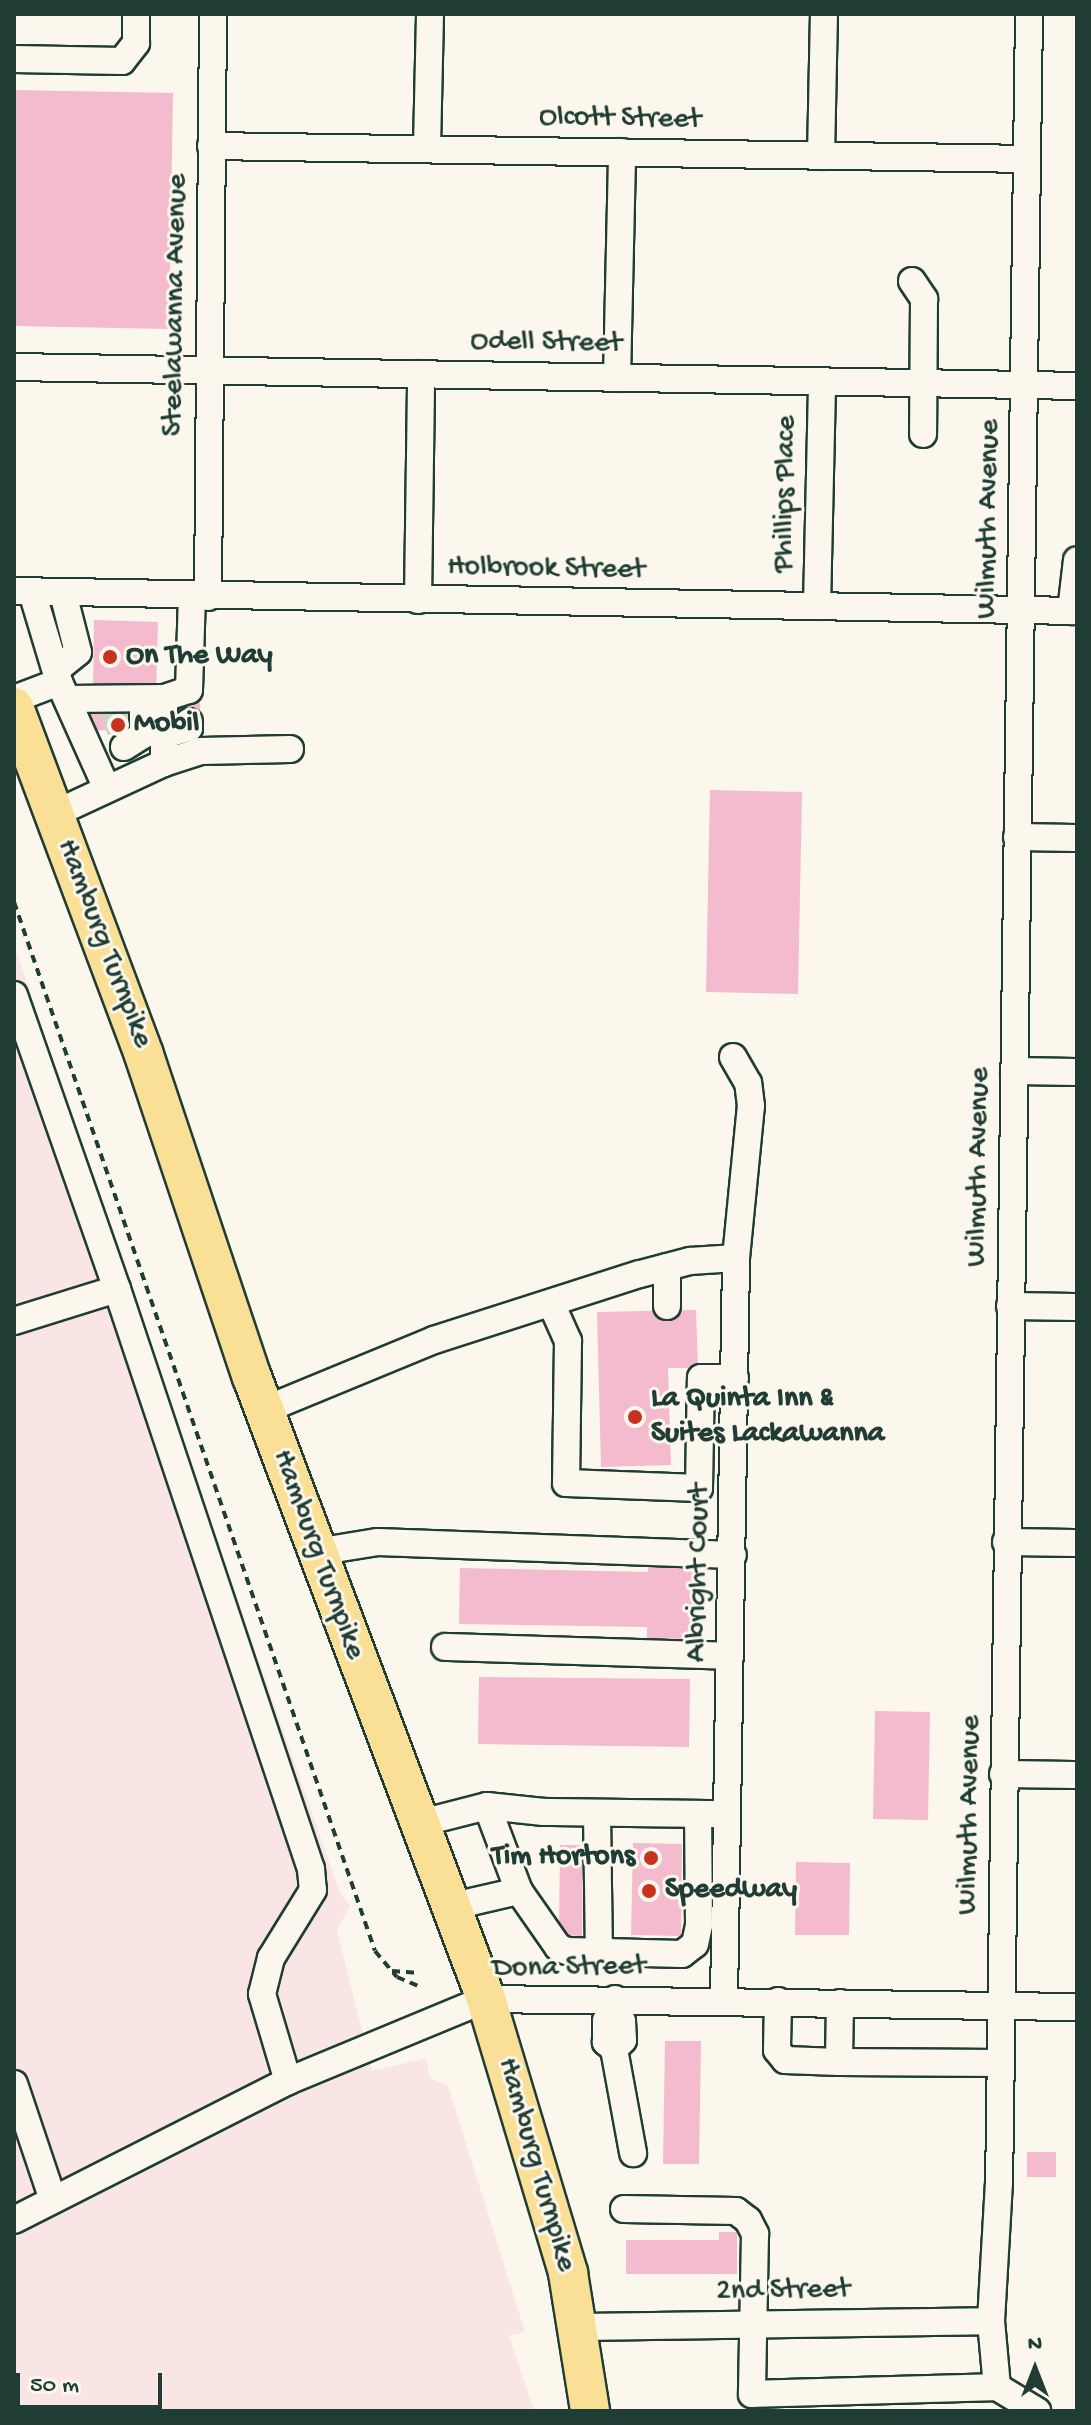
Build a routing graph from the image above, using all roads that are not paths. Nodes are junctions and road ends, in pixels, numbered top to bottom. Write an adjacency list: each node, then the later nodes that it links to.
1 (136, 14): 6 (street)
2 (213, 14): 7 (street, Steelawanna Avenue)
3 (430, 14): 8 (street)
4 (824, 14): 10 (street)
5 (1029, 14): 11 (street, Wilmuth Avenue)
6 (14, 59)
7 (211, 146): 8 (street, Olcott Street); 14 (street, Steelawanna Avenue)
8 (427, 147): 9 (street, Olcott Street)
9 (622, 152): 10 (street, Olcott Street); 16 (street)
10 (821, 156): 11 (street, Olcott Street)
11 (1027, 159): 19 (street, Wilmuth Avenue)
12 (912, 281): 18 (street)
13 (14, 367): 14 (street, Odell Street)
14 (207, 370): 15 (street, Odell Street); 25 (street, Steelawanna Avenue)
15 (421, 374): 16 (street, Odell Street); 26 (street)
16 (617, 378): 17 (street, Odell Street)
17 (822, 382): 18 (street, Odell Street); 27 (street, Phillips Place)
18 (924, 384): 19 (street, Odell Street); 21 (street)
19 (1024, 385): 20 (street, Odell Street); 28 (street, Wilmuth Avenue)
20 (1077, 386)
21 (923, 434)
22 (1077, 560): 29 (street)
23 (23, 591): 24 (street, Holbrook Street); 30 (street)
24 (63, 593): 25 (street, Holbrook Street); 30 (street)
25 (200, 597): 26 (street, Holbrook Street); 32 (street, Steelawanna Avenue)
26 (418, 600): 27 (street, Holbrook Street)
27 (817, 606): 28 (street, Holbrook Street)
28 (1021, 610): 29 (street, Holbrook Street); 40 (street, Wilmuth Avenue)
29 (1074, 611)
30 (62, 684): 31 (street); 34 (street); 38 (street)
31 (14, 699)
32 (175, 702): 34 (street); 34 (street); 36 (street)
33 (14, 707): 39 (highway, Hamburg Turnpike)
34 (117, 722): 37 (street)
35 (290, 749): 36 (street)
36 (164, 763): 37 (street)
37 (133, 777): 38 (street)
38 (107, 789): 39 (street)
39 (54, 814): 55 (highway, Hamburg Turnpike)
40 (1017, 837): 41 (street); 44 (street, Wilmuth Avenue)
41 (1077, 838)
42 (14, 995): 48 (street)
43 (733, 1057): 46 (street, Albright Court)
44 (1014, 1071): 45 (street); 51 (street, Wilmuth Avenue)
45 (1077, 1072)
46 (736, 1258): 47 (street); 54 (street, Albright Court)
47 (667, 1267): 49 (street); 50 (street)
48 (117, 1289): 53 (street); 83 (street)
49 (551, 1303): 54 (street); 55 (street)
50 (667, 1306)
51 (1010, 1306): 52 (street); 56 (street, Wilmuth Avenue)
52 (1077, 1307)
53 (14, 1321)
54 (735, 1378): 59 (street, Albright Court)
55 (264, 1410): 58 (highway, Hamburg Turnpike)
56 (1006, 1542): 57 (street); 62 (street, Wilmuth Avenue)
57 (1077, 1543)
58 (316, 1552): 59 (street); 68 (highway, Hamburg Turnpike)
59 (733, 1555): 61 (street, Albright Court)
60 (445, 1647): 61 (street)
61 (730, 1656): 67 (street, Albright Court)
62 (1003, 1774): 63 (street); 79 (street, Wilmuth Avenue)
63 (1077, 1775)
64 (487, 1806): 65 (street); 68 (street); 69 (street)
65 (597, 1813): 66 (street); 71 (street)
66 (698, 1814): 67 (street); 72 (street)
67 (728, 1814): 75 (street, Albright Court)
68 (417, 1824): 70 (highway, Hamburg Turnpike)
69 (519, 1891): 70 (street); 71 (street)
70 (449, 1907): 73 (highway, Hamburg Turnpike)
71 (599, 1954): 72 (street)
72 (661, 1955): 74 (street)
73 (486, 1999): 78 (street, Dona Street); 83 (street, Dona Street); 91 (highway, Hamburg Turnpike)
74 (663, 2000): 75 (street, Dona Street); 78 (street, Dona Street)
75 (724, 2000): 76 (street, Dona Street)
76 (778, 2001): 77 (street, Dona Street); 81 (street)
77 (840, 2003): 79 (street, Dona Street); 81 (street)
78 (615, 2006): 85 (street)
79 (1000, 2007): 80 (street, Dona Street); 82 (street, Wilmuth Avenue)
80 (1077, 2007)
81 (839, 2062): 82 (street)
82 (1000, 2063): 89 (street, Wilmuth Avenue)
83 (288, 2081): 86 (street, Dona Street)
84 (14, 2084): 86 (street)
85 (633, 2153)
86 (53, 2200): 88 (street, Dona Street)
87 (624, 2209): 90 (street)
88 (14, 2220)
89 (991, 2321): 90 (street, 2nd Street); 92 (street, Wilmuth Avenue)
90 (753, 2324): 91 (street, 2nd Street); 92 (street)
91 (577, 2327): 93 (highway, Hamburg Turnpike)
92 (997, 2387): 94 (street)
93 (590, 2411)
94 (1037, 2411)

